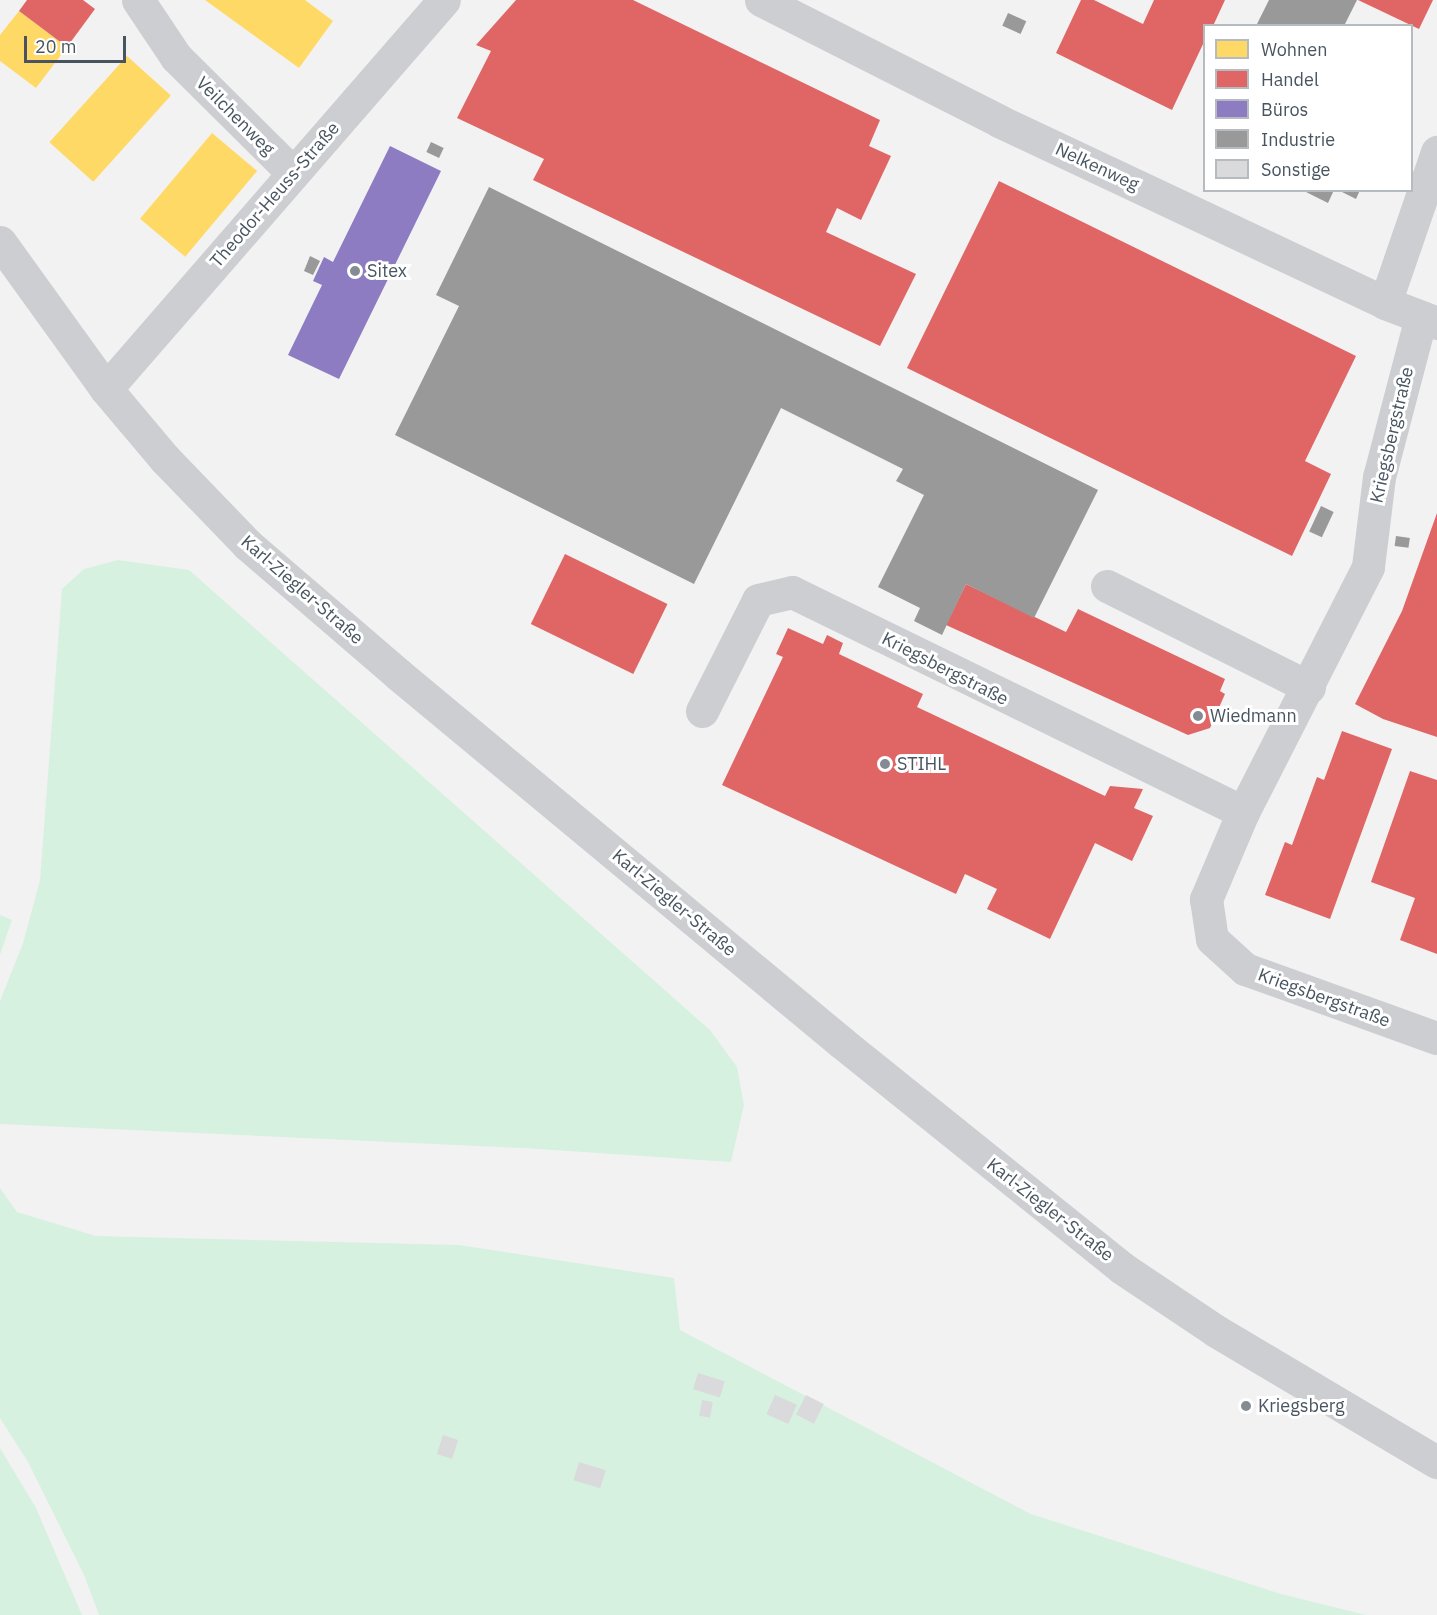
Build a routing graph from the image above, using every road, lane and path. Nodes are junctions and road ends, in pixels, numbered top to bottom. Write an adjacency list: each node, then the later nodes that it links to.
1 (138, 0): 5 (street, Veilchenweg)
2 (444, 0): 5 (street, Theodor-Heuss-Straße)
3 (761, 0): 7 (street, Nelkenweg)
4 (1437, 152): 7 (street)
5 (293, 173): 9 (street, Theodor-Heuss-Straße)
6 (0, 242): 9 (street, Karl-Ziegler-Straße)
7 (1385, 303): 8 (street, Nelkenweg)
8 (1429, 320): 11 (street, Kriegsbergstraße)
9 (106, 389): 15 (street, Karl-Ziegler-Straße)
10 (1107, 586): 11 (street)
11 (1309, 687): 13 (street, Kriegsbergstraße)
12 (702, 711): 13 (street, Kriegsbergstraße)
13 (1243, 812): 14 (street, Kriegsbergstraße)
14 (1437, 1038)
15 (1437, 1462)

